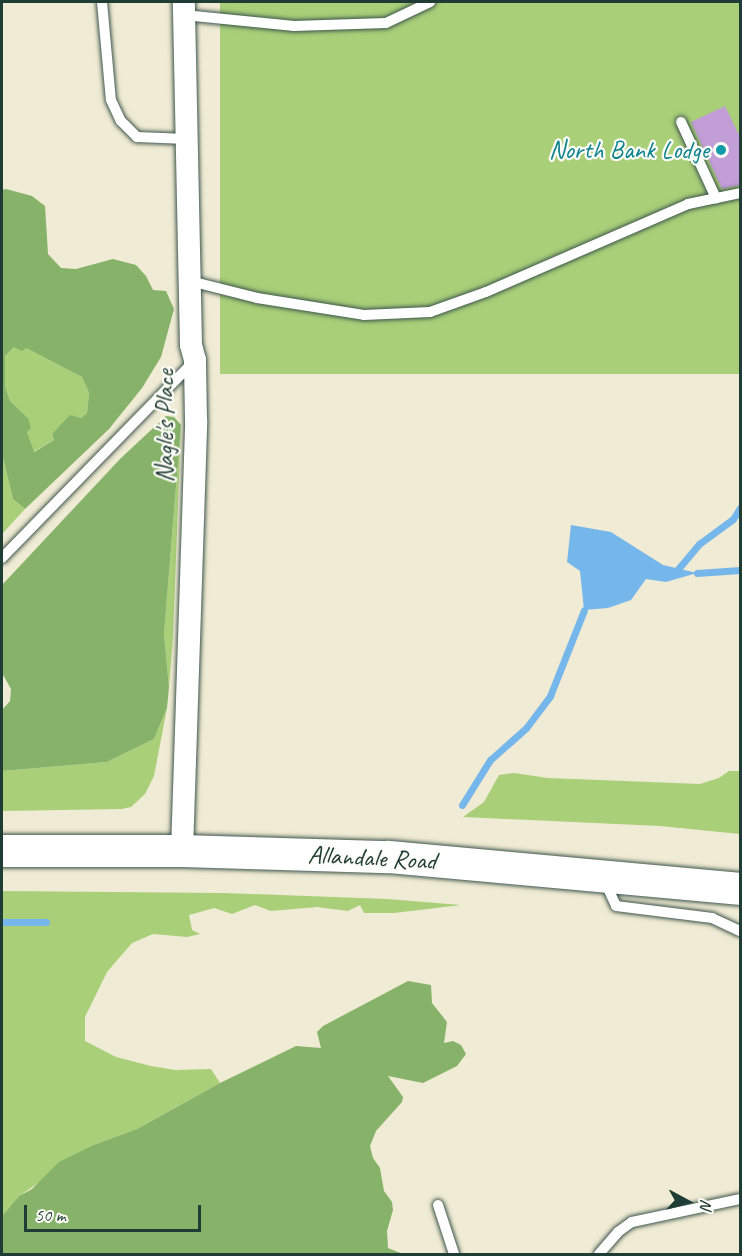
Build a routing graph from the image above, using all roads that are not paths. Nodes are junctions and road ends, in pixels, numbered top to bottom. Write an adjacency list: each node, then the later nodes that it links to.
1 (102, 2): 5 (lane)
2 (430, 2): 3 (lane)
3 (184, 8): 5 (street, Nagle's Place)
4 (681, 122): 7 (lane)
5 (187, 139): 8 (street, Nagle's Place)
6 (741, 193): 7 (lane)
7 (716, 198): 8 (lane)
8 (190, 281): 9 (street, Nagle's Place)
9 (195, 360): 10 (lane); 12 (street, Nagle's Place)
10 (2, 558)
11 (2, 851): 12 (main road, Allandale Road)
12 (182, 851): 13 (main road, Allandale Road)
13 (602, 876): 14 (main road, Allandale Road); 15 (lane)
14 (741, 889)
15 (741, 931)
16 (741, 1199): 19 (lane)
17 (438, 1205): 18 (lane)
18 (454, 1254)
19 (598, 1254)

